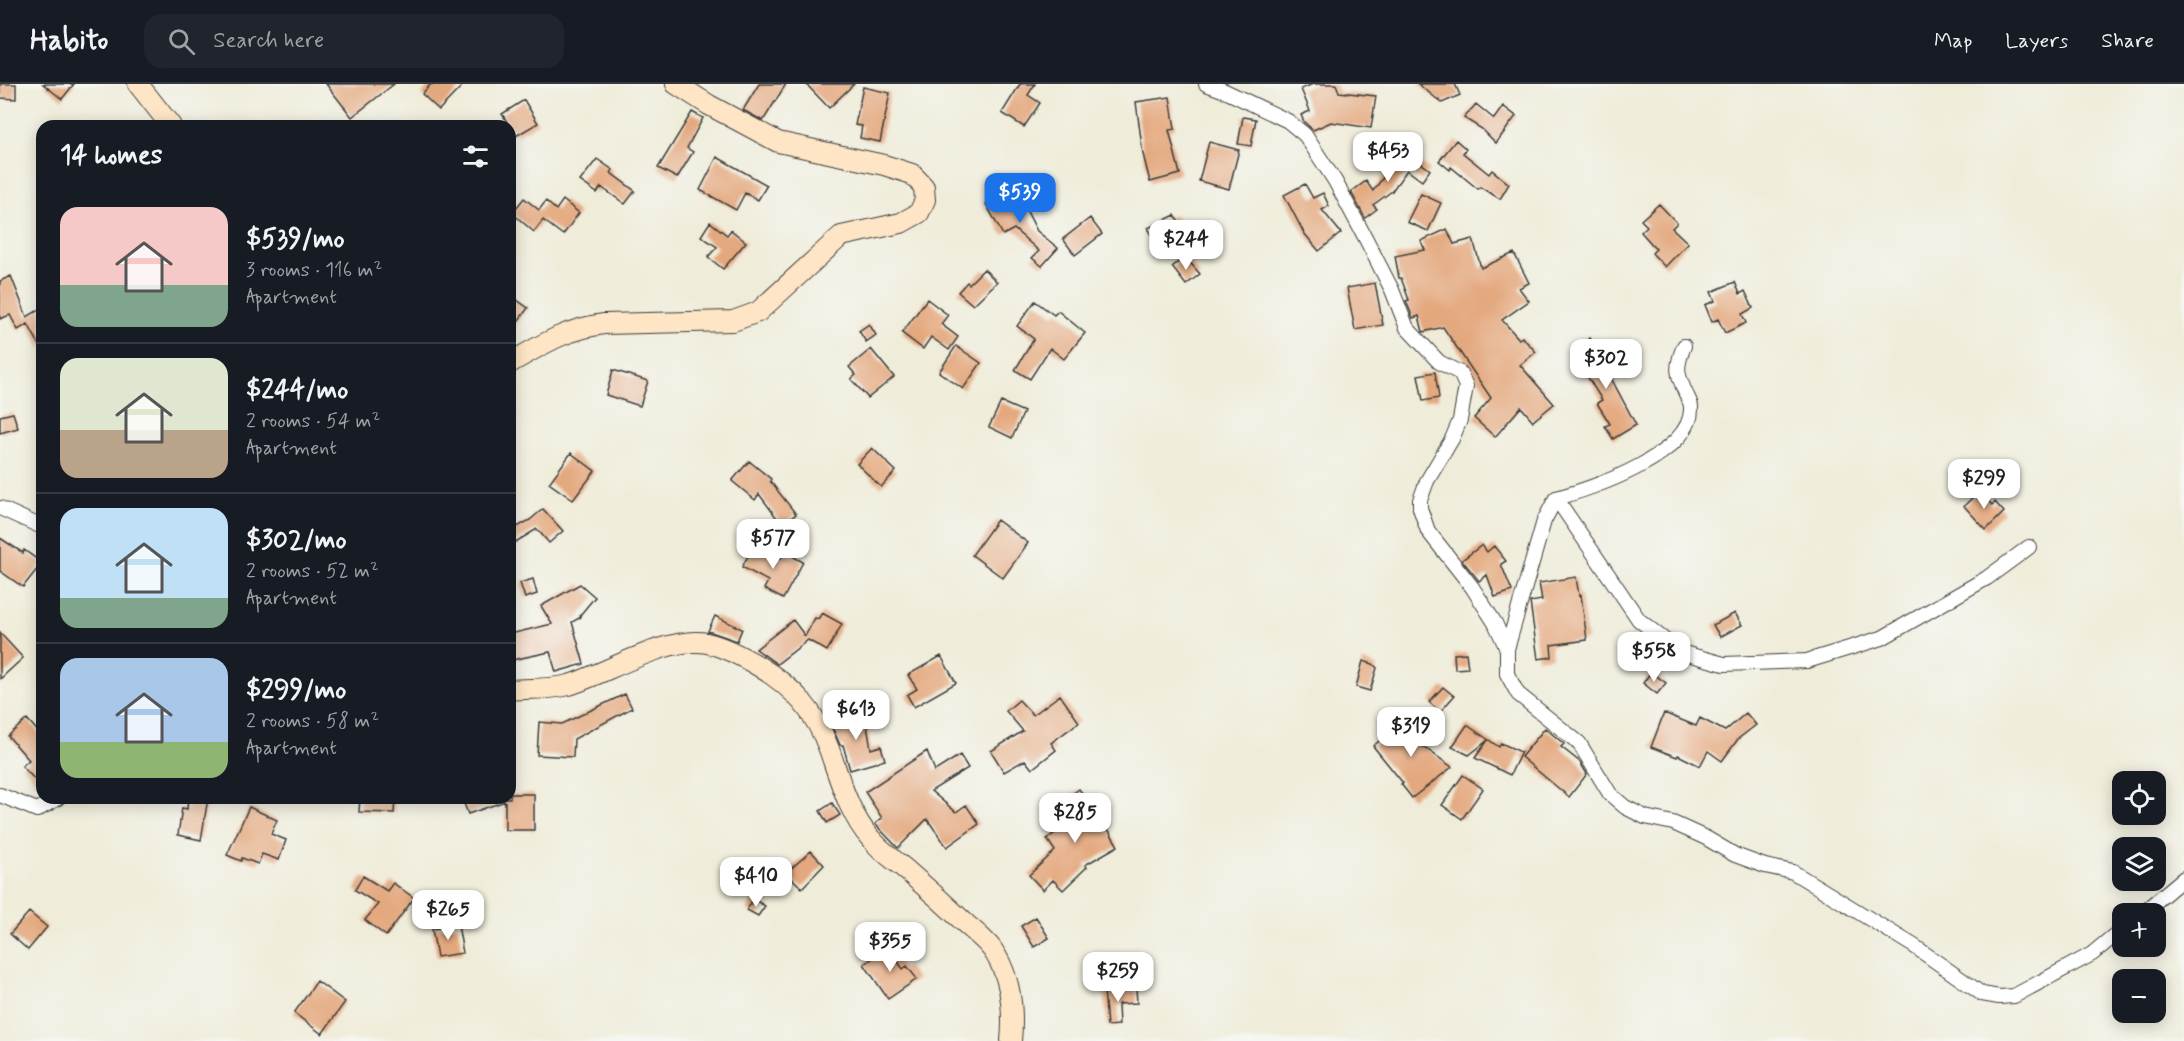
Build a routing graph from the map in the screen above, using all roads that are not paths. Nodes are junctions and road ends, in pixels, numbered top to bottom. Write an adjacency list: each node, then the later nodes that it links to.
1 (138, 84): 4 (main road)
2 (676, 84): 6 (main road)
3 (1206, 84): 11 (street)
4 (166, 120)
5 (1684, 346): 7 (street)
6 (516, 360)
7 (1556, 498): 10 (street); 11 (street)
8 (0, 508): 9 (street)
9 (36, 524)
10 (2029, 547)
11 (1507, 649): 17 (street)
12 (516, 690): 18 (main road)
13 (0, 795): 14 (street)
14 (48, 804)
15 (2184, 878): 16 (street)
16 (2154, 903)
17 (2112, 937)
18 (1011, 1041)

